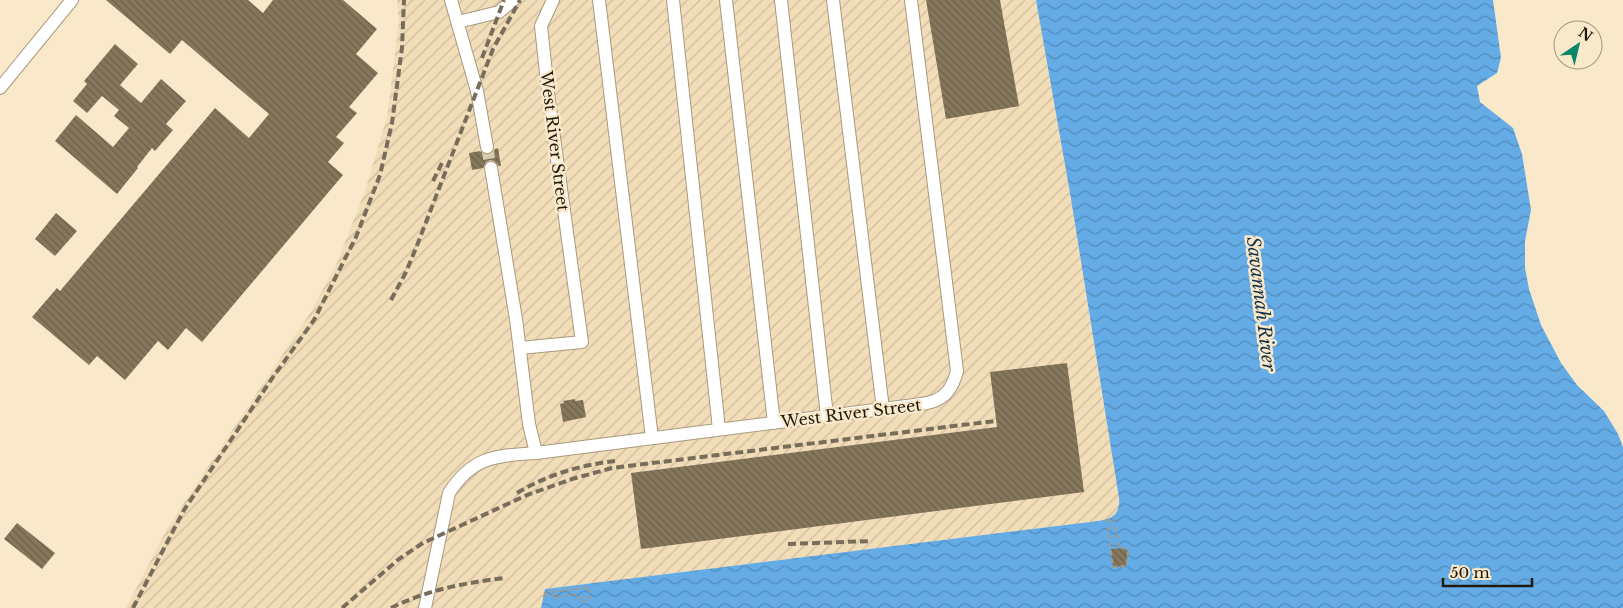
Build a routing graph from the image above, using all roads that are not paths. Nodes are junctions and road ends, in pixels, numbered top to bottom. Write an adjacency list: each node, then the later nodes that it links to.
1 (72, 0): 12 (street)
2 (451, 0): 11 (street)
3 (513, 0): 11 (street)
4 (553, 0): 15 (street, West River Street)
5 (599, 0): 20 (street)
6 (673, 0): 19 (street)
7 (726, 0): 18 (street)
8 (781, 0): 17 (street)
9 (834, 0): 16 (street)
10 (911, 0): 16 (street, West River Street)
11 (458, 22): 13 (street)
12 (0, 88)
13 (487, 147)
14 (491, 168): 15 (street)
15 (520, 348): 21 (street)
16 (883, 409): 17 (street, West River Street)
17 (827, 416): 18 (street, West River Street)
18 (774, 423): 19 (street, West River Street)
19 (719, 429): 20 (street, West River Street)
20 (652, 438): 21 (street, West River Street)
21 (536, 453): 22 (street, West River Street)
22 (425, 608)

